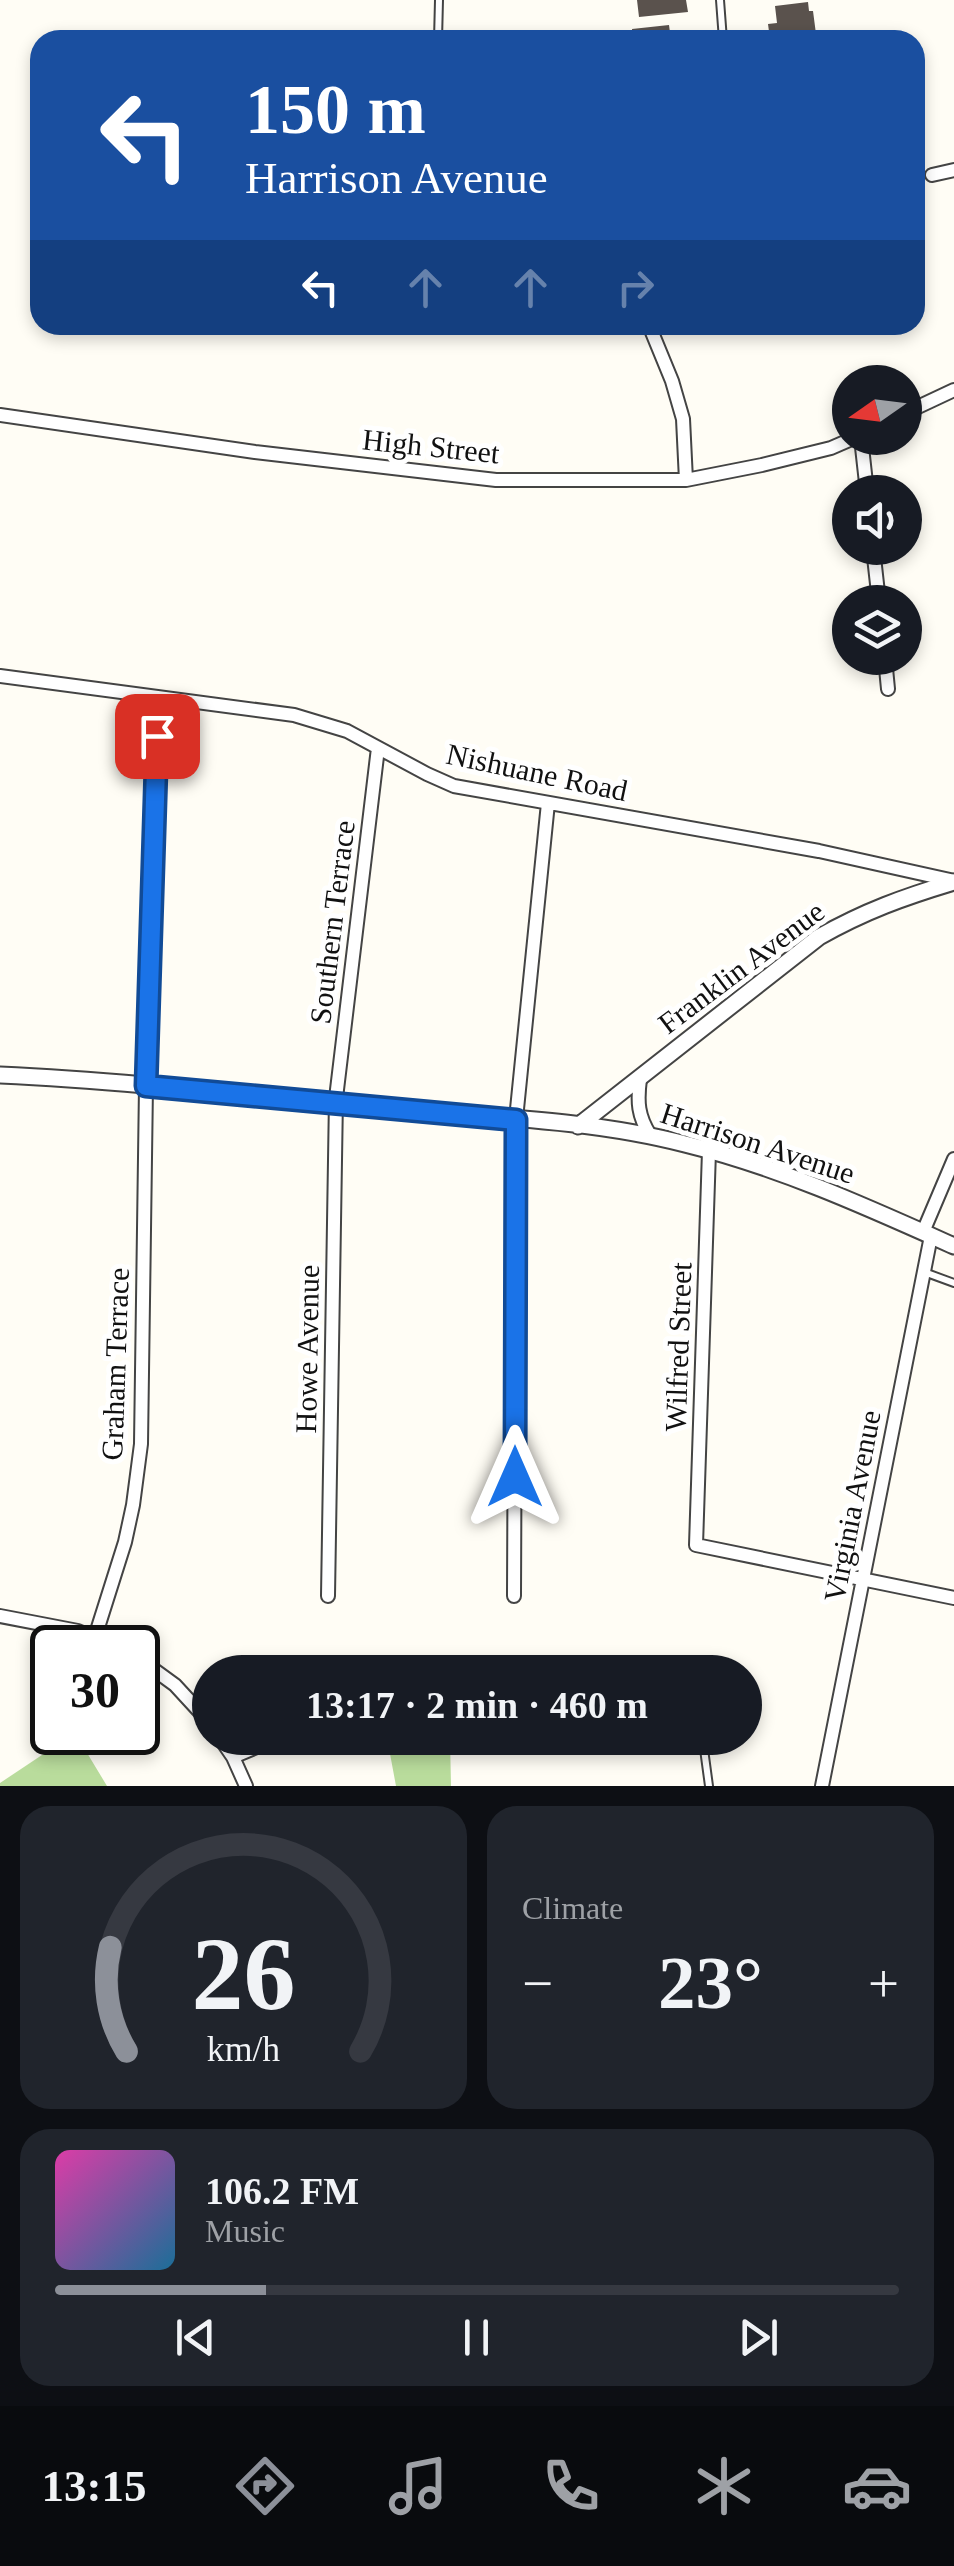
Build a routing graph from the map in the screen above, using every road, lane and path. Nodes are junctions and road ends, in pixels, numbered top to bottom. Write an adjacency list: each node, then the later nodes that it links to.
1 (439, 0): 3 (lane)
2 (720, 0): 4 (lane)
3 (438, 30)
4 (722, 30)
5 (954, 170): 6 (street)
6 (932, 175)
7 (653, 335): 12 (street)
8 (954, 390): 9 (street)
9 (922, 405)
10 (0, 415): 12 (street, High Street)
11 (832, 448): 12 (street, High Street)
12 (686, 480)
13 (887, 675): 15 (street)
14 (0, 676): 16 (street, Nishuane Road)
15 (888, 689)
16 (158, 697): 17 (street, Nishuane Road); 22 (street, Graham Terrace)
17 (378, 748): 18 (street, Nishuane Road); 23 (street, Southern Terrace)
18 (548, 803): 19 (street, Nishuane Road); 24 (street)
19 (954, 881): 21 (street, Franklin Avenue)
20 (0, 1075): 22 (street, Harrison Avenue)
21 (640, 1079): 25 (street, Franklin Avenue); 26 (street)
22 (146, 1086): 23 (street, Harrison Avenue); 39 (street, Graham Terrace)
23 (335, 1103): 24 (street, Harrison Avenue); 34 (street, Howe Avenue)
24 (516, 1120): 25 (street, Harrison Avenue); 35 (street)
25 (578, 1126): 26 (street, Harrison Avenue)
26 (650, 1135): 27 (street, Harrison Avenue)
27 (710, 1151): 29 (street, Harrison Avenue); 33 (street, Wilfred Street)
28 (954, 1159): 29 (street, Virginia Avenue)
29 (927, 1234): 30 (street, Harrison Avenue); 31 (street, Virginia Avenue)
30 (954, 1246)
31 (924, 1272): 32 (lane); 33 (street, Virginia Avenue)
32 (954, 1283)
33 (863, 1580): 36 (street); 47 (street, Virginia Avenue)
34 (328, 1596)
35 (514, 1596)
36 (954, 1598)
37 (0, 1616): 38 (street)
38 (54, 1625)
39 (98, 1625)
40 (160, 1675): 41 (street)
41 (192, 1704)
42 (238, 1755): 44 (street)
43 (705, 1755): 46 (lane)
44 (233, 1757): 45 (street)
45 (246, 1786)
46 (709, 1786)
47 (822, 1786)

